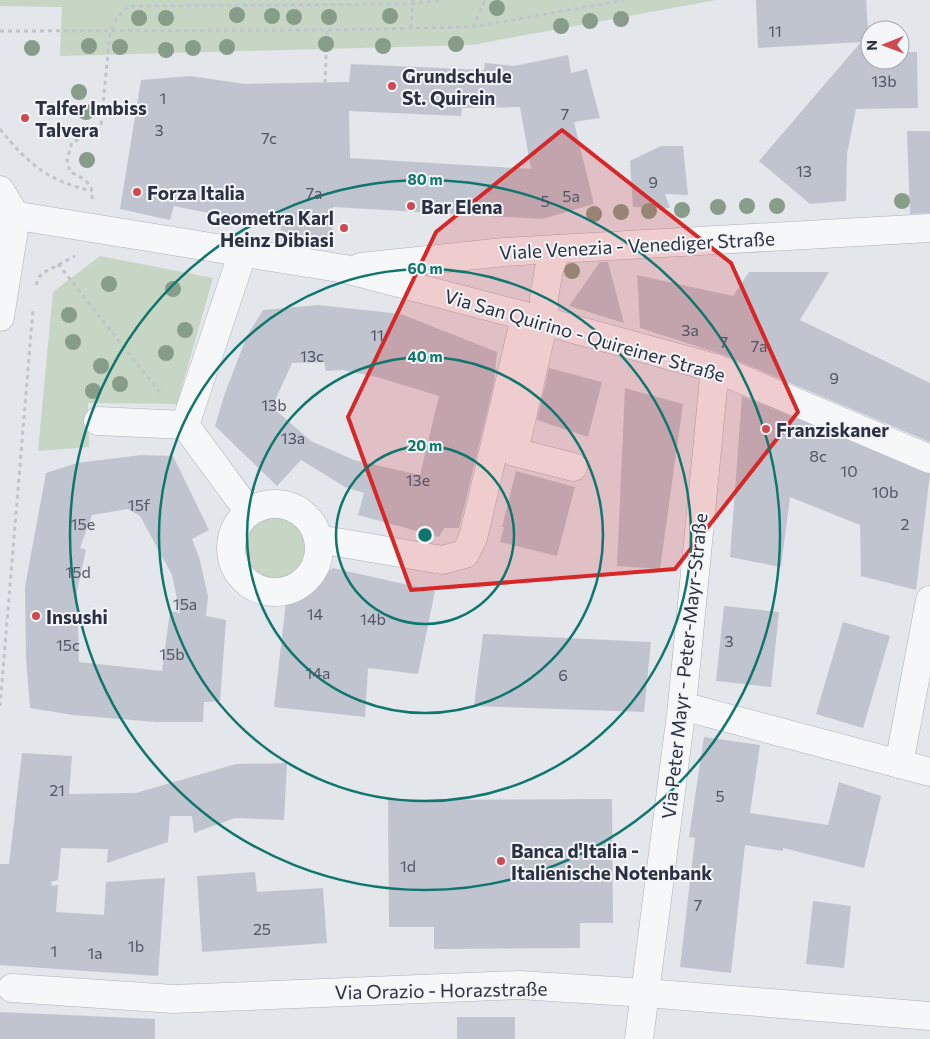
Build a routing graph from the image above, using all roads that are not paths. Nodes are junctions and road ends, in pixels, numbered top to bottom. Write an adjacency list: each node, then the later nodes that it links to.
1 (0, 190): 2 (street)
2 (8, 215): 5 (street); 7 (street)
3 (930, 228): 4 (street, Viale Venezia - Venediger Straße)
4 (557, 249): 6 (street, Viale Venezia - Venediger Straße); 8 (street)
5 (243, 252): 6 (street); 11 (street)
6 (346, 269): 8 (street, Via San Quirino - Quireiner Straße)
7 (0, 318)
8 (535, 319): 9 (street, Via San Quirino - Quireiner Straße); 13 (street); 15 (street)
9 (715, 368): 12 (street, Via San Quirino - Quireiner Straße); 17 (street, Via Peter Mayr - Peter-Mayr-Straße)
10 (98, 421): 11 (street)
11 (185, 425): 14 (street)
12 (930, 459)
13 (572, 467)
14 (249, 512): 15 (street); 15 (street)
15 (318, 538)
16 (930, 600): 18 (street)
17 (682, 706): 18 (street); 21 (street, Via Peter Mayr - Peter-Mayr-Straße)
18 (899, 764): 19 (street)
19 (930, 772)
20 (12, 988): 21 (street, Via Orazio - Horazstraße)
21 (646, 993): 22 (street, Via Orazio - Horazstraße); 23 (street, Via Peter Mayr - Peter-Mayr-Straße)
22 (930, 1016)
23 (639, 1039)

